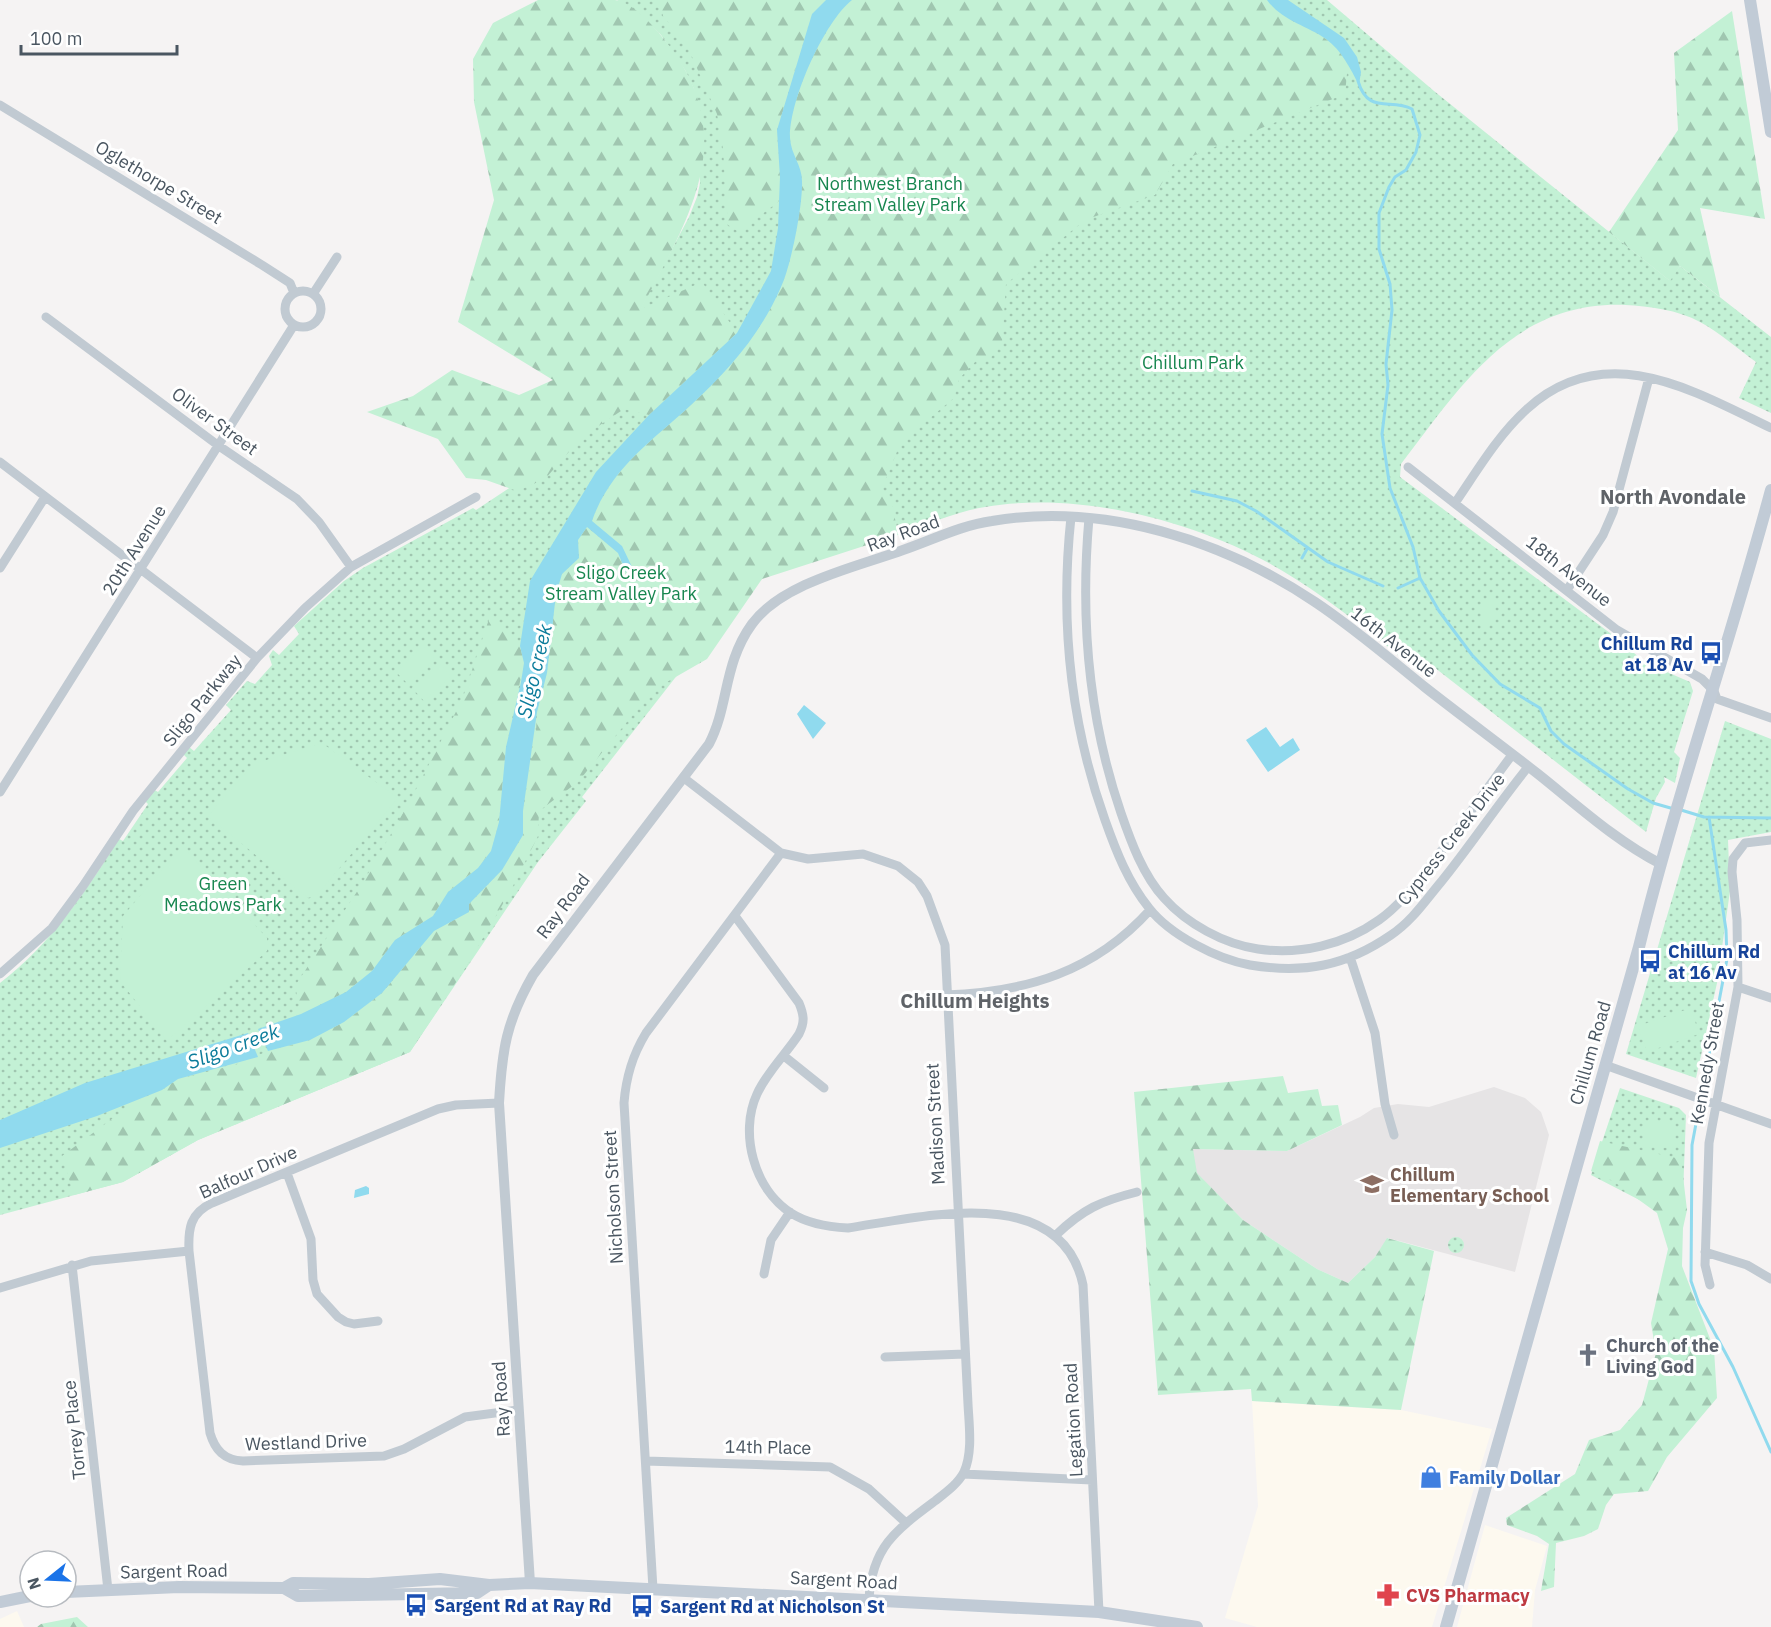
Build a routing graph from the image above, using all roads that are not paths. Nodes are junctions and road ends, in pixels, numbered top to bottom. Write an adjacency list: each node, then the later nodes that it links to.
1 (1750, 0): 3 (main road)
2 (0, 105): 5 (street, Oglethorpe Street)
3 (1771, 132)
4 (337, 257): 6 (street)
5 (294, 293): 6 (street); 8 (street)
6 (313, 294): 8 (street)
7 (46, 317): 11 (street, Oliver Street)
8 (294, 325): 11 (street, 20th Avenue)
9 (1649, 378): 10 (street); 17 (street); 23 (street)
10 (1771, 428)
11 (219, 446): 20 (street, Oliver Street); 22 (street, 20th Avenue)
12 (0, 462): 15 (street)
13 (1408, 467): 17 (street, 18th Avenue)
14 (1771, 490): 25 (main road, Chillum Road)
15 (45, 497): 21 (street); 22 (street)
16 (476, 497): 20 (street, Sligo Parkway)
17 (1455, 503): 23 (street, 18th Avenue)
18 (1071, 517): 19 (street, 16th Avenue); 29 (street, Ray Road); 34 (street, Cypress Creek Drive)
19 (1089, 518): 27 (street, 16th Avenue); 27 (street, Cypress Creek Drive)
20 (351, 567): 24 (street, Sligo Parkway)
21 (0, 568)
22 (141, 570): 24 (street); 30 (street, 20th Avenue)
23 (1568, 590): 25 (street, 18th Avenue)
24 (256, 658): 37 (street, Sligo Parkway)
25 (1714, 692): 26 (street); 33 (main road, Chillum Road)
26 (1771, 718)
27 (1512, 754): 28 (street, 16th Avenue)
28 (1528, 767): 33 (street, 16th Avenue); 36 (street, Cypress Creek Drive)
29 (684, 778): 32 (street, Madison Street); 44 (street, Ray Road)
30 (0, 792)
31 (1771, 840): 38 (street, Kennedy Street)
32 (781, 853): 35 (street, Nicholson Street); 39 (street, Madison Street)
33 (1660, 864): 42 (main road, Chillum Road)
34 (1150, 910): 36 (street, Cypress Creek Drive); 39 (street)
35 (735, 916): 41 (street); 64 (street, Nicholson Street)
36 (1350, 957): 47 (street)
37 (0, 974)
38 (1738, 987): 40 (street); 45 (street, Kennedy Street)
39 (945, 995): 51 (street, Madison Street)
40 (1771, 998)
41 (784, 1056): 43 (street); 50 (street)
42 (1605, 1065): 45 (street); 77 (main road, Chillum Road)
43 (824, 1088)
44 (499, 1103): 48 (street, Balfour Drive); 63 (street, Ray Road)
45 (1715, 1105): 46 (street); 54 (street, Kennedy Street)
46 (1771, 1124)
47 (1394, 1135)
48 (287, 1173): 53 (street, Balfour Drive); 60 (street)
49 (1137, 1192): 52 (street)
50 (790, 1212): 51 (street); 56 (street)
51 (956, 1212): 52 (street); 61 (street, Madison Street)
52 (1056, 1235): 66 (street, Legation Road)
53 (189, 1251): 55 (street); 63 (street, Westland Drive)
54 (1705, 1252): 57 (street); 58 (street, Kennedy Street)
55 (72, 1265): 59 (street); 70 (street, Torrey Place)
56 (764, 1274)
57 (1771, 1279)
58 (1710, 1285)
59 (0, 1288)
60 (378, 1321)
61 (965, 1354): 62 (street); 65 (street, Madison Street)
62 (885, 1357)
63 (518, 1410): 68 (street, Ray Road)
64 (646, 1461): 67 (street, 14th Place); 69 (street, Nicholson Street)
65 (963, 1474): 66 (street); 67 (street)
66 (1092, 1480): 75 (street, Legation Road)
67 (906, 1522): 73 (street)
68 (530, 1583): 69 (main road, Sargent Road); 70 (main road, Sargent Road)
69 (653, 1589): 73 (main road, Sargent Road)
70 (108, 1590): 71 (main road, Sargent Road)
71 (78, 1591)
72 (18, 1598): 74 (main road)
73 (869, 1599): 75 (main road, Sargent Road)
74 (0, 1602)
75 (1100, 1612): 76 (main road, Sargent Road)
76 (1197, 1627)
77 (1446, 1627)

